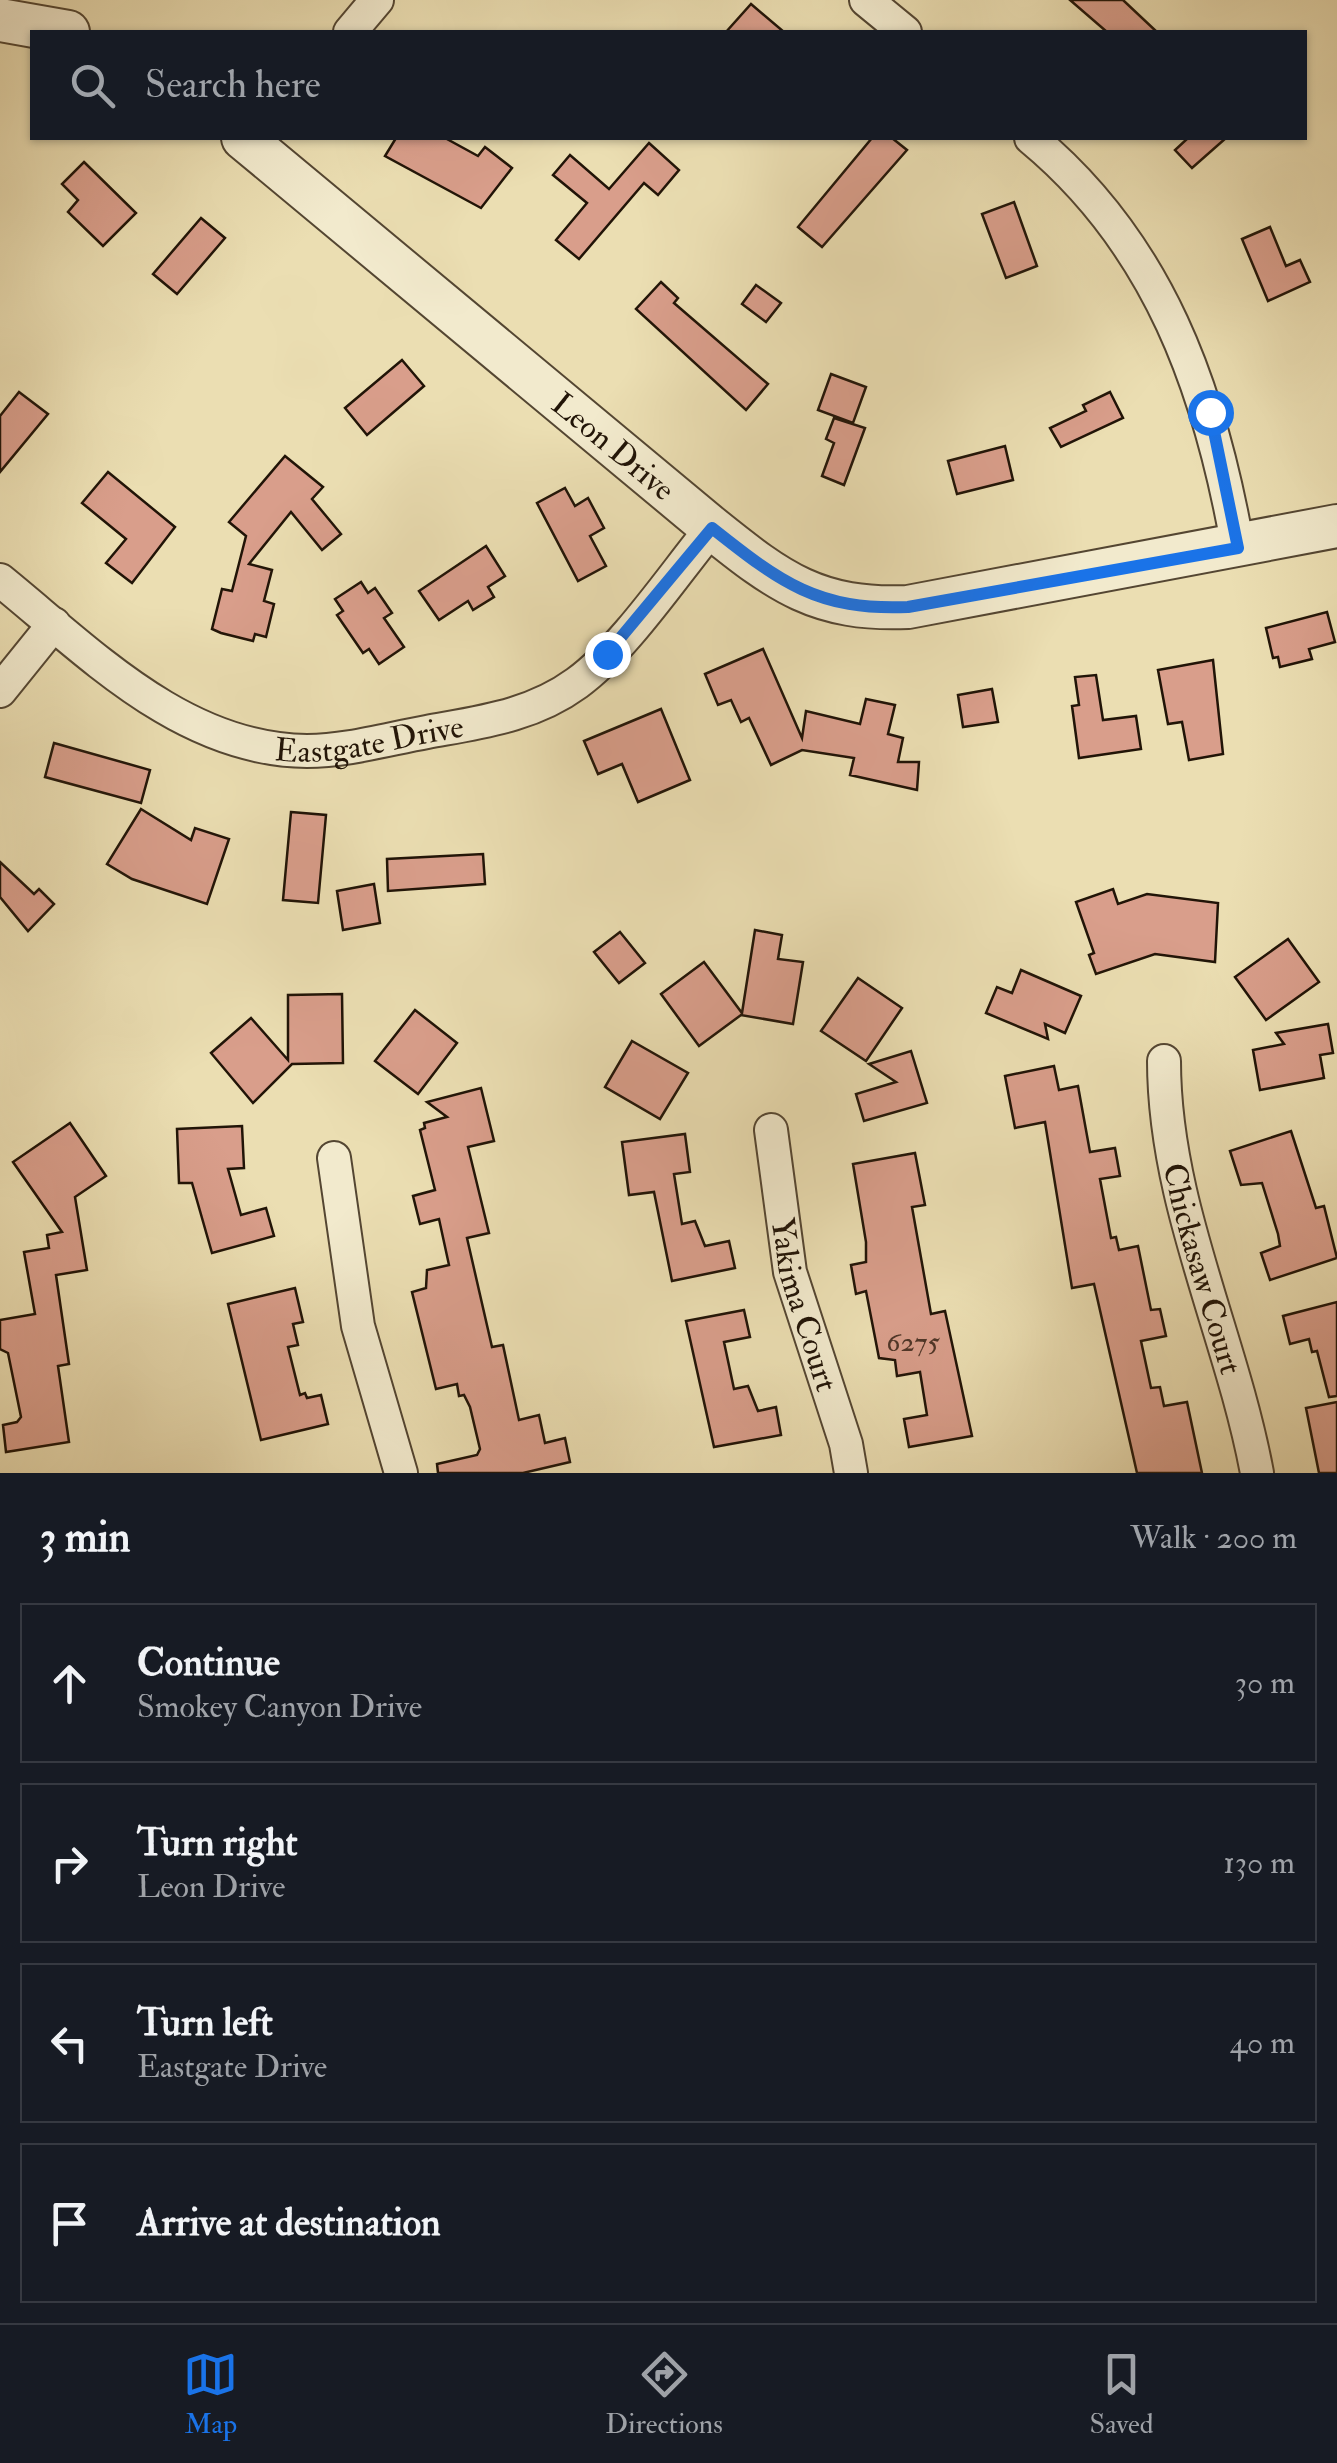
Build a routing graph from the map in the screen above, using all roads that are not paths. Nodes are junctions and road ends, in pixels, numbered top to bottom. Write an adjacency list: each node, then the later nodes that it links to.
1 (377, 0): 5 (street)
2 (866, 0): 6 (street)
3 (0, 20): 4 (street)
4 (57, 30)
5 (352, 30)
6 (903, 30)
7 (1033, 140): 11 (street)
8 (254, 141): 10 (street, Leon Drive)
9 (1337, 526): 11 (street, Leon Drive)
10 (712, 528): 11 (street, Leon Drive); 13 (street, Eastgate Drive)
11 (1238, 548)
12 (0, 580): 13 (street, Eastgate Drive)
13 (54, 624): 14 (street)
14 (0, 691)
15 (1164, 1061): 20 (street, Chickasaw Court)
16 (771, 1130): 19 (street, Yakima Court)
17 (334, 1158): 18 (street)
18 (401, 1473)
19 (851, 1473)
20 (1258, 1473)

